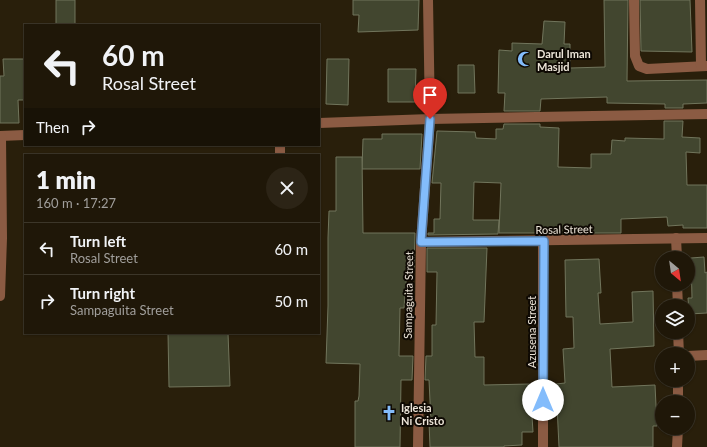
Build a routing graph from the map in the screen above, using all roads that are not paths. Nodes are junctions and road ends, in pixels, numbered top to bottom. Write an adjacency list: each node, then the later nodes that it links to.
1 (428, 0): 6 (street, Sampaguita Street)
2 (634, 0): 4 (street)
3 (700, 0): 4 (street)
4 (704, 66)
5 (707, 114): 6 (street)
6 (430, 119): 7 (street); 13 (street, Sampaguita Street)
7 (320, 123)
8 (0, 136): 9 (street); 15 (street)
9 (24, 136)
10 (676, 238): 11 (street, Rosal Street); 12 (street, Rosal Street); 14 (street)
11 (707, 238)
12 (544, 241): 13 (street, Rosal Street); 20 (street, Azusena Street)
13 (421, 242): 19 (street, Sampaguita Street)
14 (677, 251)
15 (0, 296)
16 (707, 355): 17 (street)
17 (695, 356)
18 (678, 435): 21 (street)
19 (418, 447)
20 (543, 447)
21 (677, 447)

